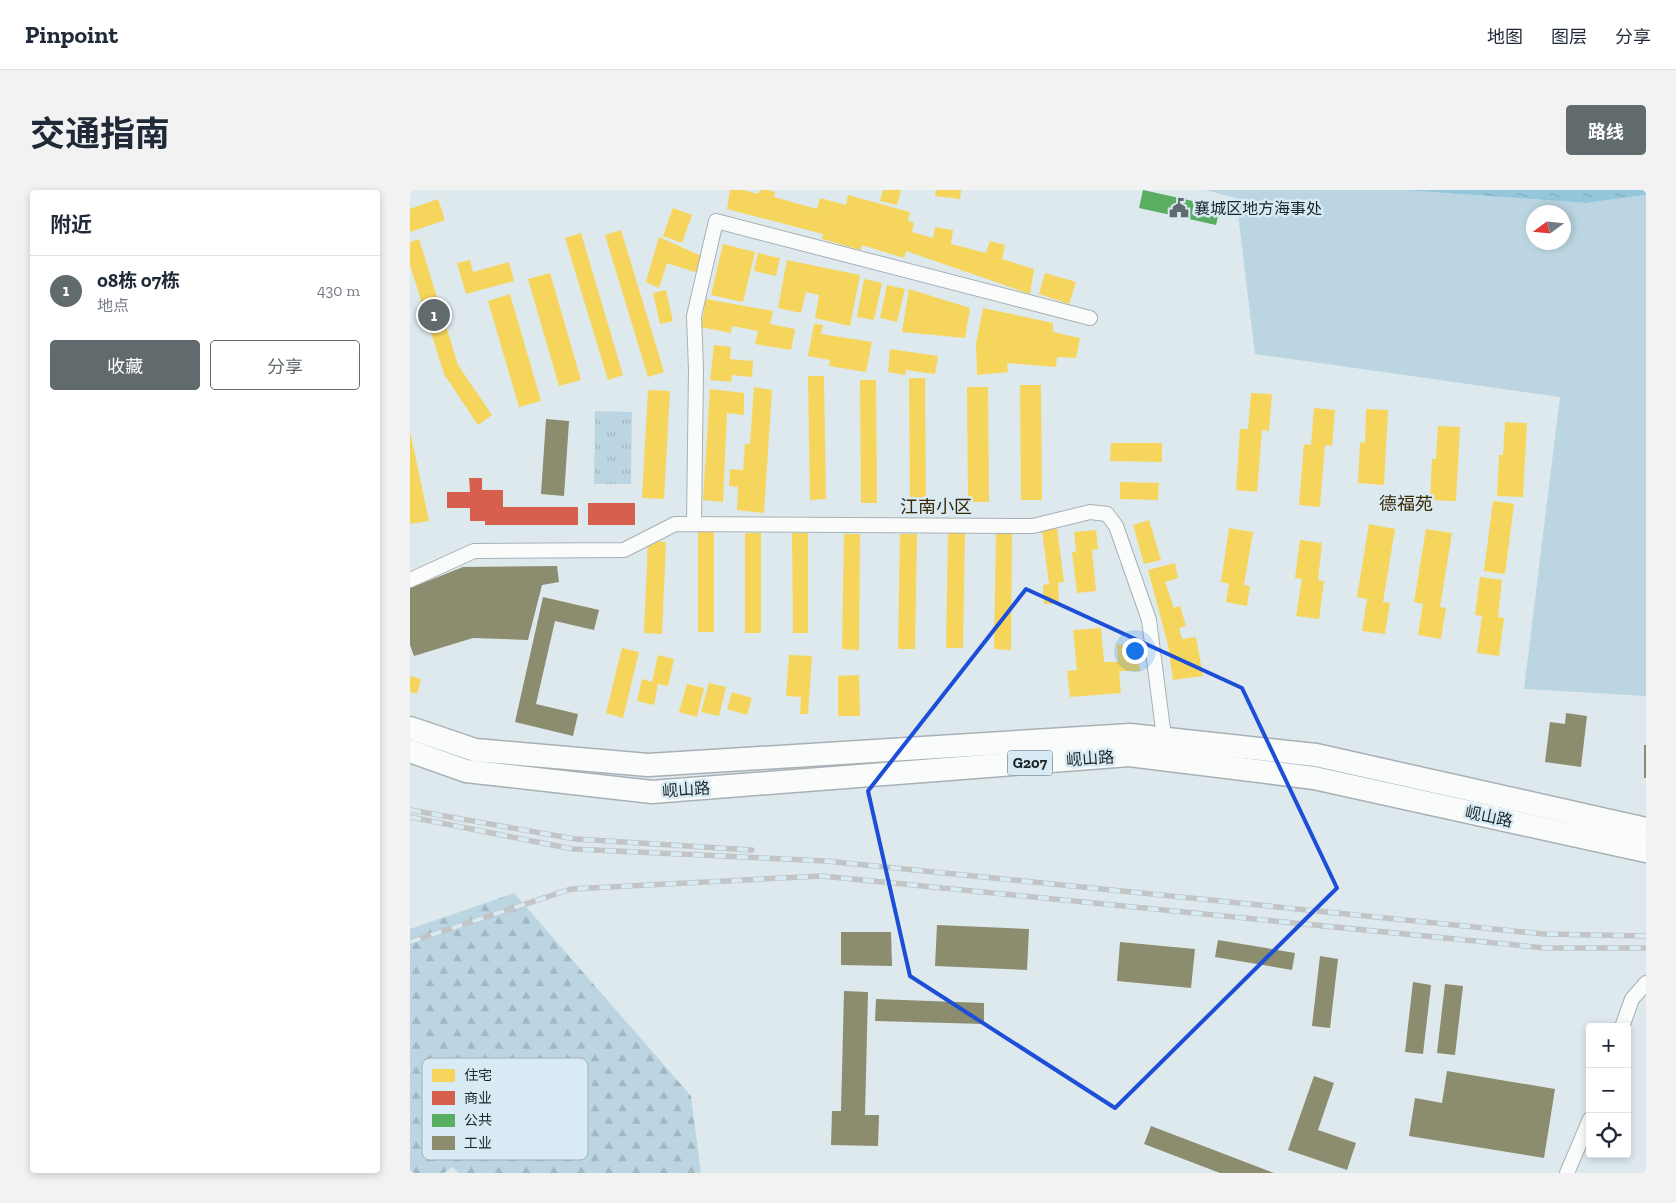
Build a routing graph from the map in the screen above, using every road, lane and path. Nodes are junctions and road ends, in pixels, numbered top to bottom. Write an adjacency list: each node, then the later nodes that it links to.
1 (1090, 318): 2 (street)
2 (694, 524): 3 (street); 5 (street)
3 (410, 580)
4 (410, 728): 5 (highway, 岘山路 / G207)
5 (1165, 749): 6 (highway, 岘山路 / G207); 7 (highway, 岘山路 / G207); 8 (highway, 岘山路 / G207)
6 (410, 751)
7 (1646, 829)
8 (1646, 850)
9 (1646, 983): 10 (street)
10 (1623, 1023)
11 (1586, 1128): 12 (street)
12 (1566, 1173)

